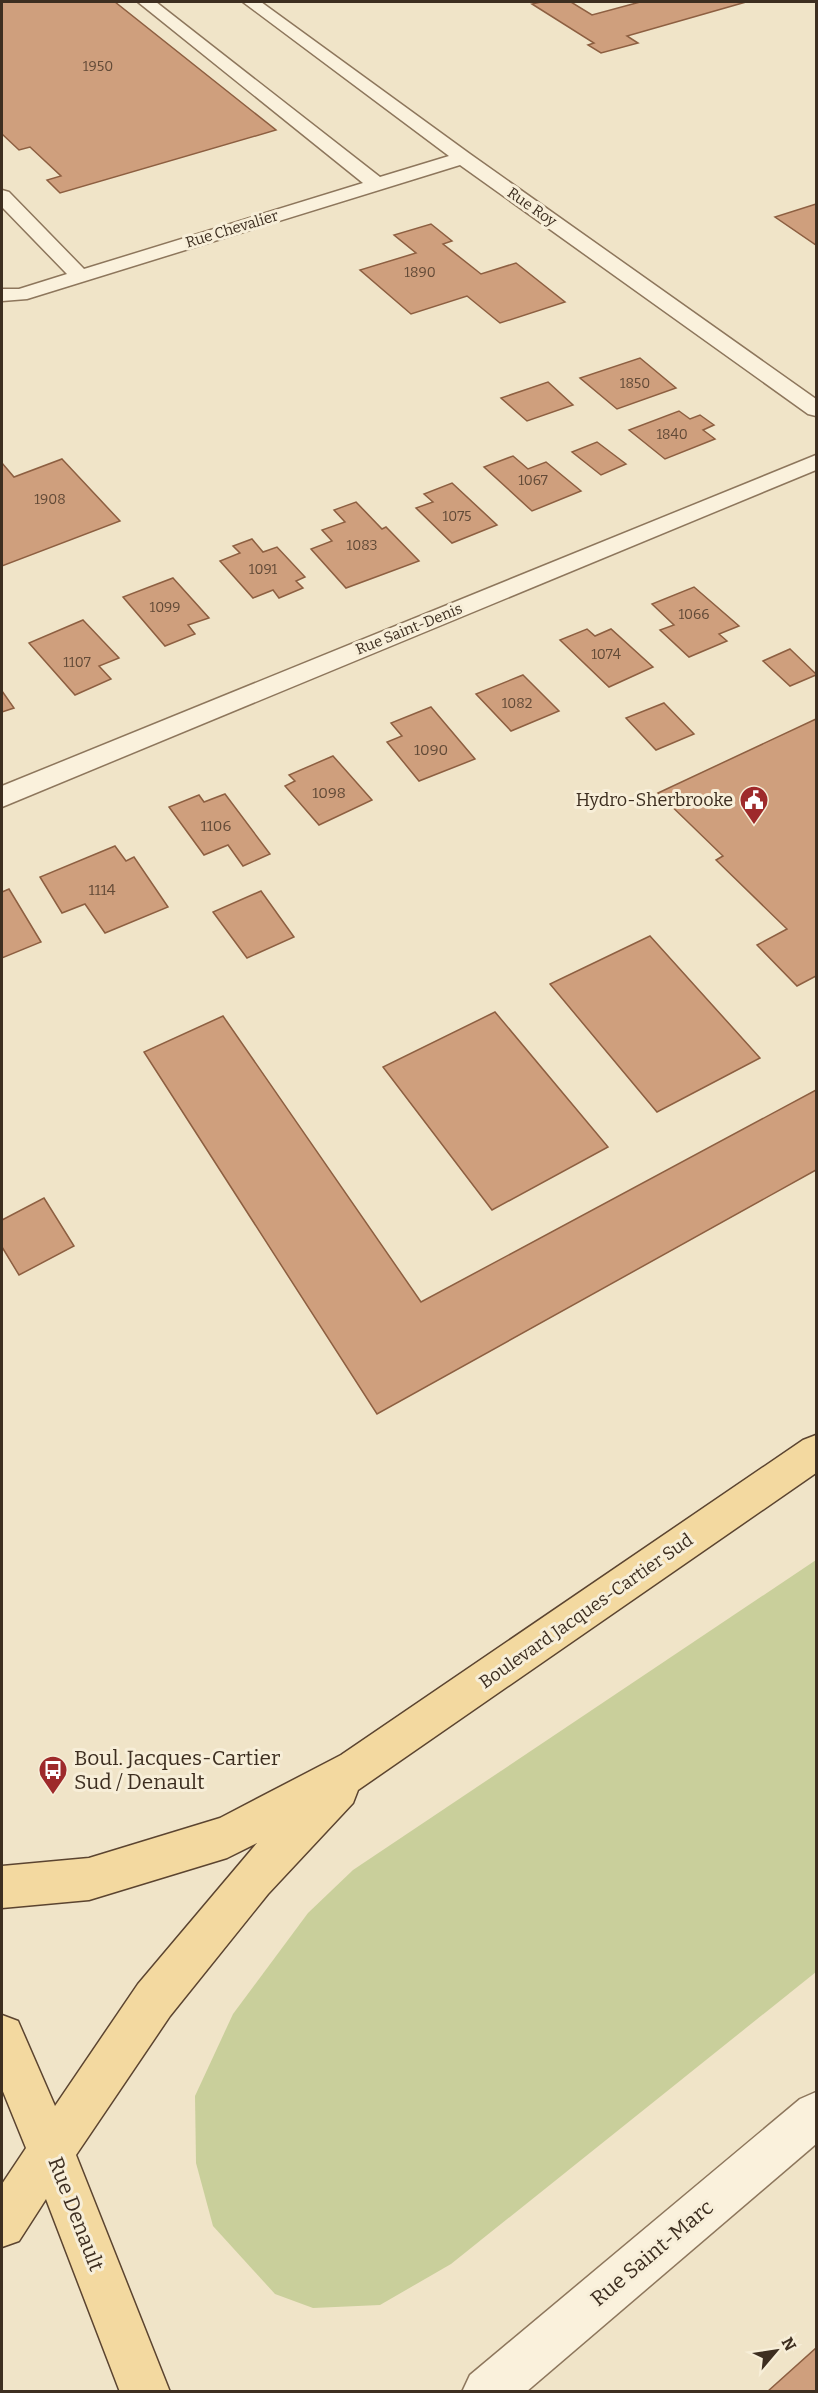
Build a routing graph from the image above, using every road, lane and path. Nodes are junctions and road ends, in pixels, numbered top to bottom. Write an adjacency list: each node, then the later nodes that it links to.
1 (146, 2): 4 (street)
2 (251, 2): 3 (street, Rue Roy)
3 (463, 158): 4 (street, Rue Chevalier); 8 (street, Rue Roy)
4 (377, 184): 6 (street, Rue Chevalier)
5 (2, 195): 6 (street)
6 (80, 276): 7 (street, Rue Chevalier)
7 (2, 295)
8 (816, 409)
9 (816, 462): 10 (street, Rue Saint-Denis)
10 (2, 797)
11 (816, 1452): 12 (main road, Boulevard Jacques-Cartier Sud)
12 (355, 1769): 13 (main road, Boulevard Jacques-Cartier Sud); 16 (main road, Boulevard Jacques-Cartier Sud)
13 (2, 1887)
14 (2, 2037): 16 (main road, Rue Denault)
15 (816, 2115): 19 (street, Rue Saint-Marc)
16 (51, 2151): 17 (main road, Boulevard Jacques-Cartier Sud); 18 (main road, Rue Denault)
17 (2, 2224)
18 (145, 2391)
19 (487, 2391)

